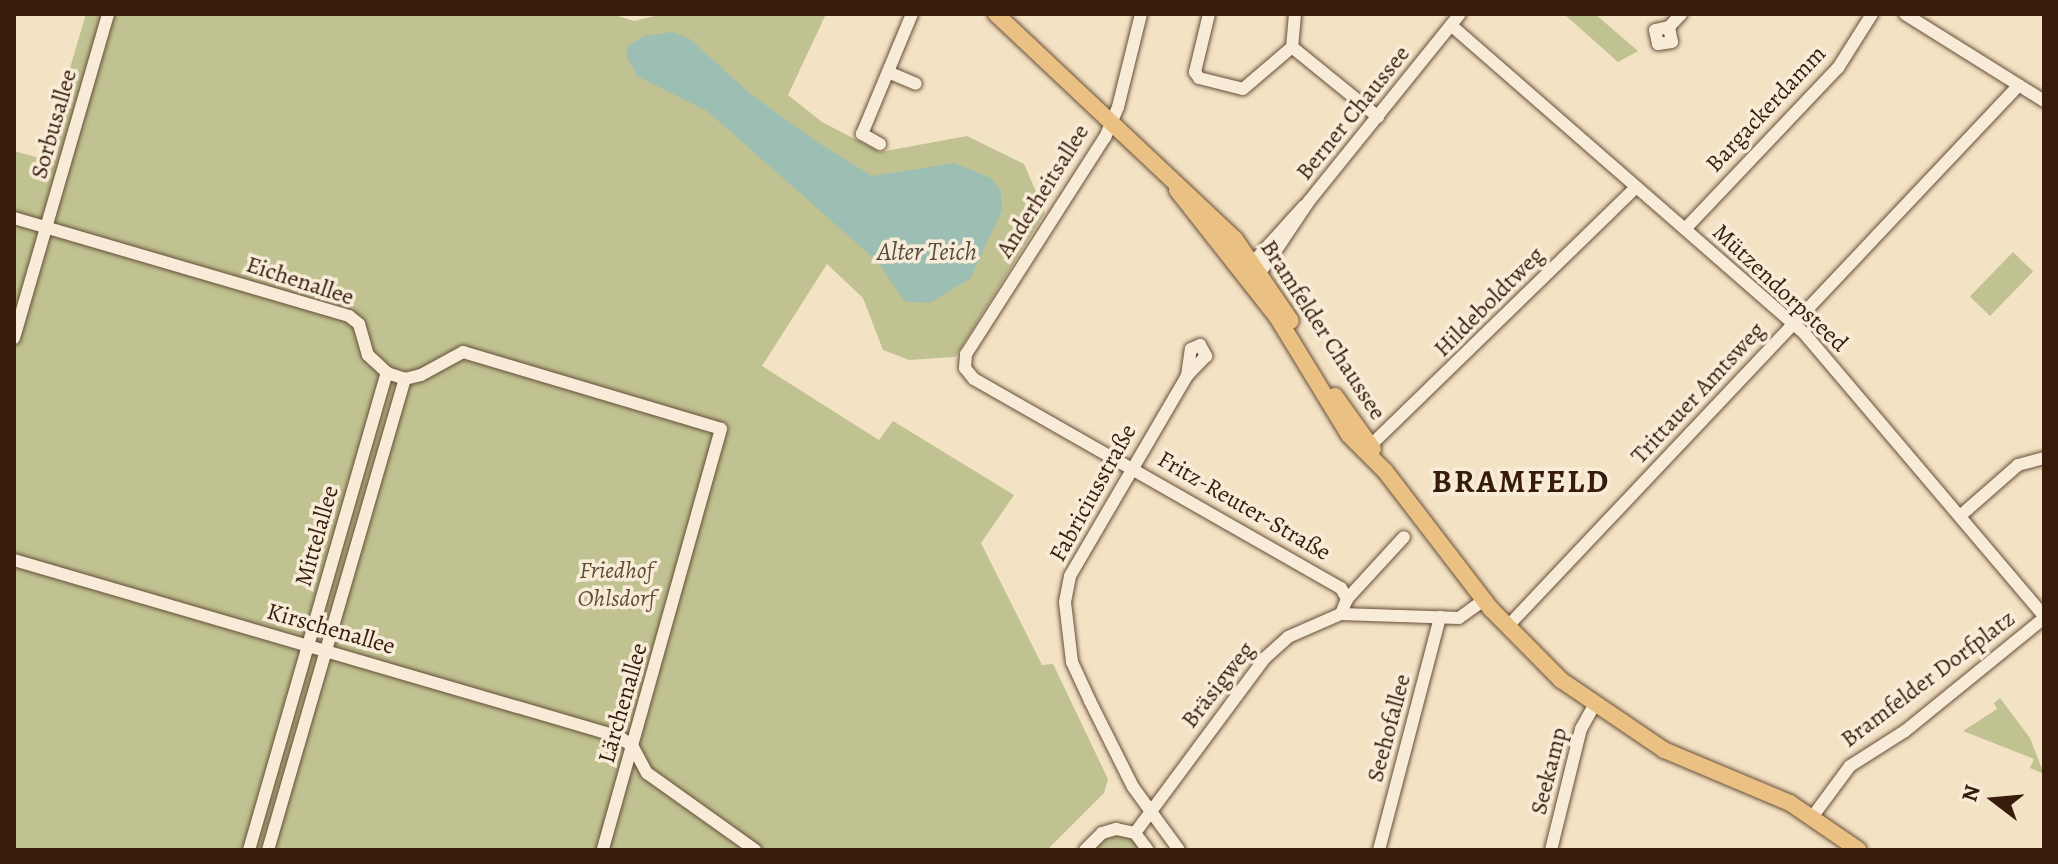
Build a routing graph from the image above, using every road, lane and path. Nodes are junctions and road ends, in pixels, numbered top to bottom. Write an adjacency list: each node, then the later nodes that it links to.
1 (108, 14): 23 (street, Sorbusallee)
2 (912, 14): 14 (street)
3 (996, 14): 19 (main road, Bramfelder Chaussee)
4 (1141, 14): 19 (street, Anderheitsallee)
5 (1209, 14): 13 (street)
6 (1295, 14): 13 (street)
7 (1460, 14): 11 (street, Berner Chaussee)
8 (1681, 14): 12 (street)
9 (1872, 14): 24 (street, Bargackerdamm)
10 (1905, 14): 16 (street)
11 (1452, 26): 18 (street, Berner Chaussee); 21 (street, Mützendorpsteed)
12 (1669, 27)
13 (1292, 47): 18 (street)
14 (888, 72): 15 (street); 20 (street)
15 (916, 84)
16 (2019, 85): 17 (street); 26 (street, Trittauer Amtsweg)
17 (2044, 101)
18 (1378, 117): 25 (street, Berner Chaussee)
19 (1111, 123): 25 (main road, Bramfelder Chaussee); 31 (street, Anderheitsallee)
20 (880, 144)
21 (1636, 187): 24 (street, Mützendorpsteed); 32 (street, Hildeboldtweg)
22 (14, 218): 23 (street, Eichenallee)
23 (46, 228): 27 (street, Sorbusallee); 28 (street, Eichenallee)
24 (1685, 229): 26 (street, Mützendorpsteed)
25 (1252, 269): 32 (main road, Bramfelder Chaussee); 35 (main road, Bramfelder Chaussee)
26 (1794, 324): 36 (street, Mützendorpsteed); 44 (street, Trittauer Amtsweg)
27 (14, 338)
28 (387, 373): 30 (street); 45 (street, Mittelallee)
29 (1187, 376): 34 (street, Fabriciusstraße)
30 (405, 379): 46 (street, Mittelallee); 48 (street, Lärchenallee)
31 (974, 379): 34 (street, Fritz-Reuter-Straße)
32 (1371, 445): 35 (main road, Bramfelder Chaussee)
33 (2044, 458): 36 (street)
34 (1134, 467): 39 (street, Fritz-Reuter-Straße); 49 (street, Fabriciusstraße)
35 (1385, 471): 40 (main road, Bramfelder Chaussee)
36 (1960, 516): 43 (street, Mützendorpsteed)
37 (1404, 537): 39 (street)
38 (14, 560): 45 (street, Kirschenallee)
39 (1347, 599): 41 (street)
40 (1484, 600): 42 (street, Bräsigweg); 44 (main road, Bramfelder Chaussee)
41 (1341, 614): 42 (street, Bräsigweg); 49 (street, Bräsigweg)
42 (1440, 617): 59 (street, Seehofallee)
43 (2044, 617): 50 (street, Bramfelder Dorfplatz)
44 (1508, 626): 47 (main road, Bramfelder Chaussee)
45 (308, 646): 46 (street, Kirschenallee); 52 (street, Mittelallee)
46 (326, 651): 48 (street, Kirschenallee); 53 (street, Mittelallee)
47 (1594, 706): 50 (main road, Bramfelder Chaussee); 60 (street, Seekamp)
48 (633, 747): 54 (street, Lärchenallee); 55 (street)
49 (1150, 814): 51 (street, Bräsigweg); 58 (street, Fabriciusstraße)
50 (1813, 816): 61 (main road, Bramfelder Chaussee)
51 (1135, 833): 56 (street); 57 (street)
52 (249, 850)
53 (268, 850)
54 (603, 850)
55 (755, 850)
56 (1085, 850)
57 (1148, 850)
58 (1179, 850)
59 (1379, 850)
60 (1551, 850)
61 (1859, 850)

